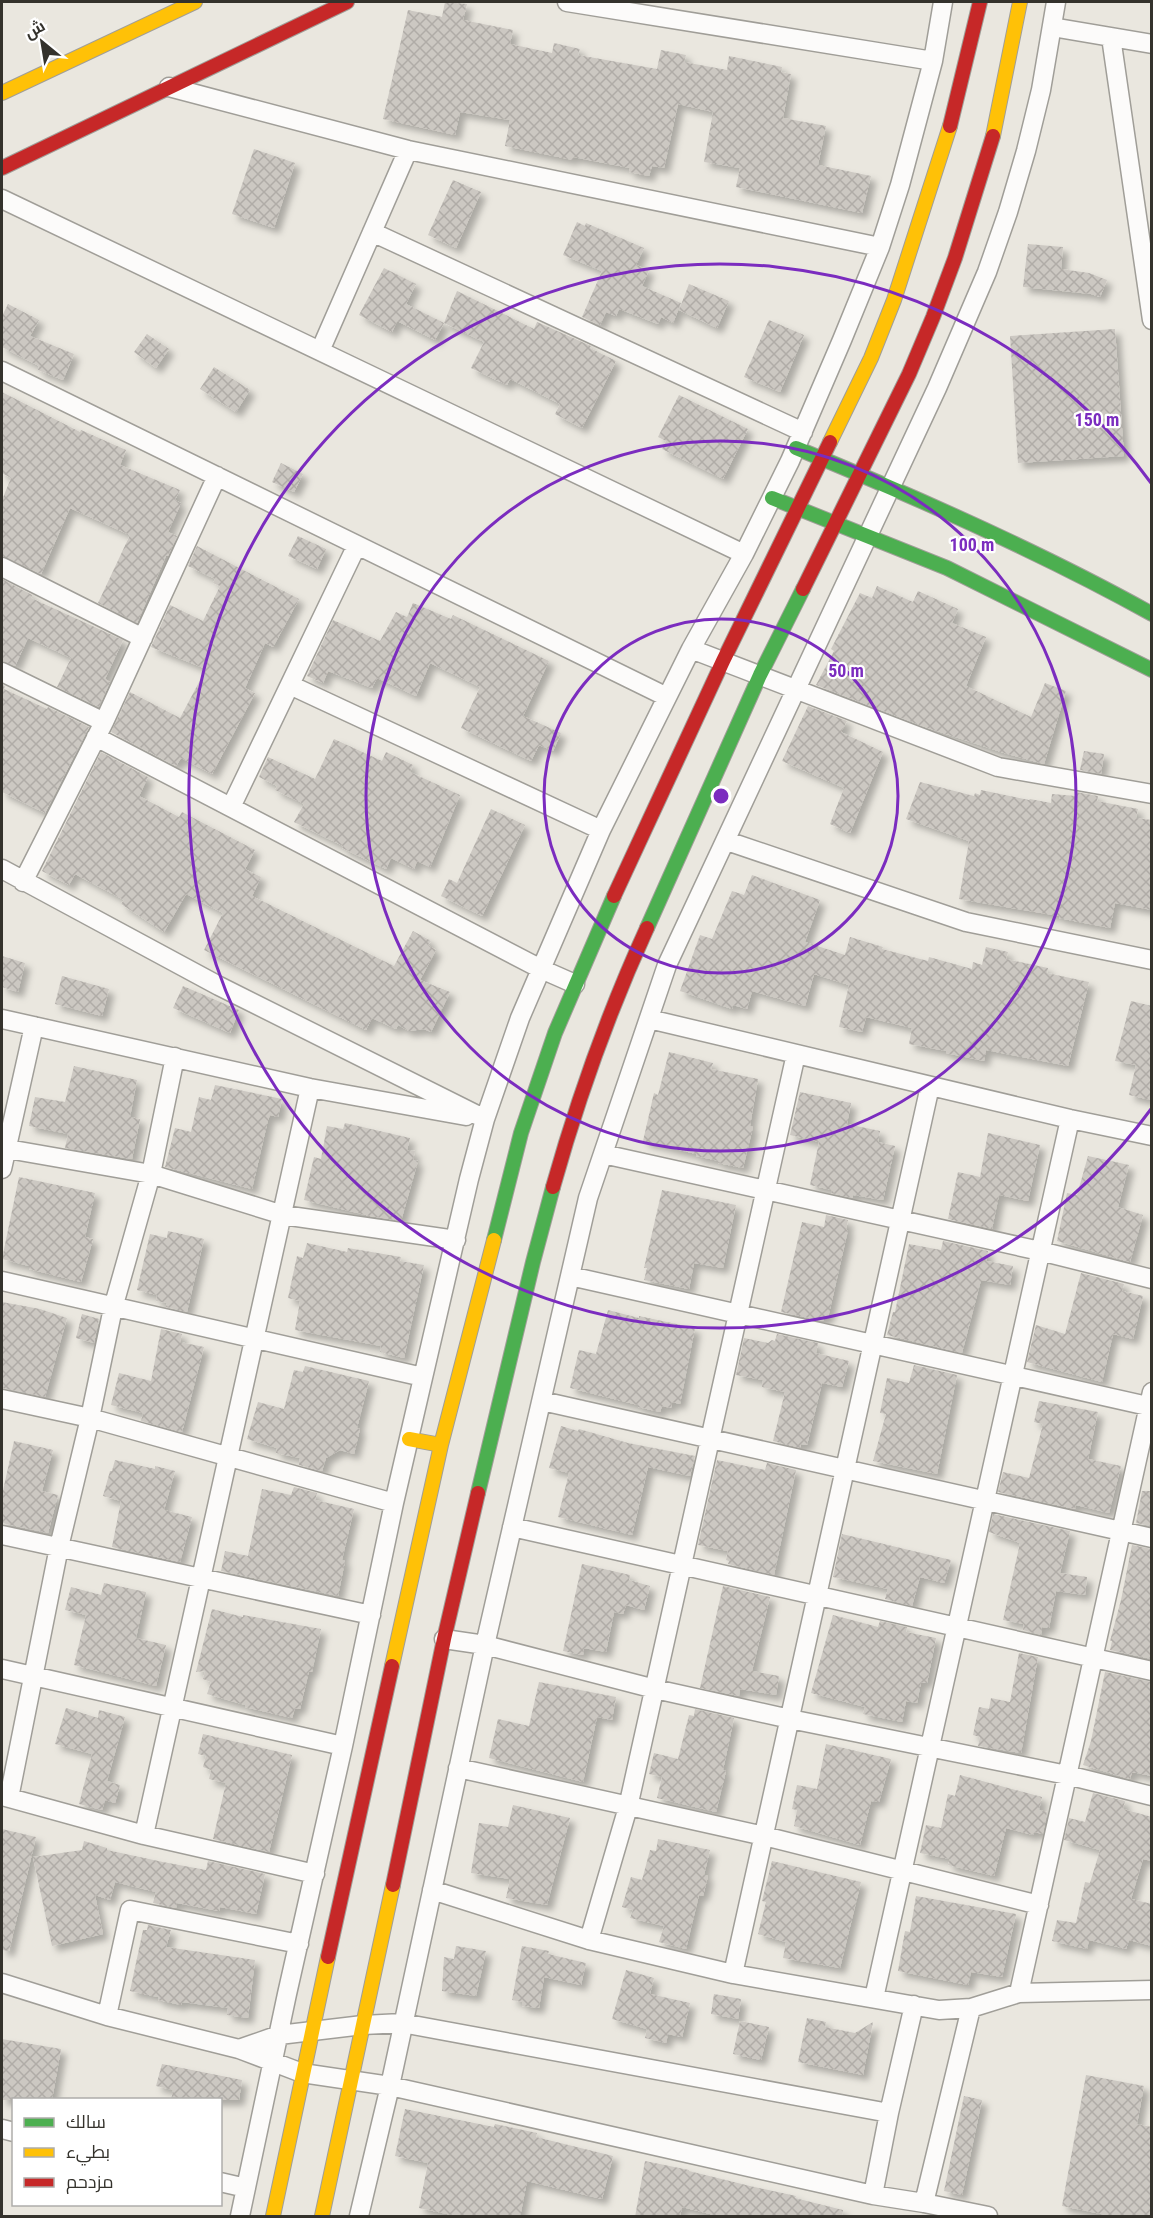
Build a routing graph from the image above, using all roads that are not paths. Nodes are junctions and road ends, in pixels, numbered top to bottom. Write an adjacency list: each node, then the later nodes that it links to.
1 (195, 2): 13 (main road)
2 (347, 2): 12 (main road)
3 (567, 2): 11 (street)
4 (943, 2): 11 (street)
5 (980, 2): 24 (main road)
6 (1020, 2): 25 (main road)
7 (1056, 2): 8 (street)
8 (1052, 27): 9 (street); 27 (street)
9 (1111, 37): 10 (street); 17 (street)
10 (1152, 44)
11 (933, 61): 19 (street)
12 (169, 87): 14 (street); 15 (main road)
13 (2, 93)
14 (408, 150): 18 (street); 19 (street)
15 (2, 168)
16 (2, 199): 21 (street)
17 (1145, 229): 20 (street)
18 (372, 232): 21 (street); 23 (street)
19 (880, 247): 23 (street)
20 (1152, 320)
21 (320, 351): 33 (street)
22 (2, 371): 26 (street)
23 (799, 440): 24 (main road); 28 (street)
24 (822, 457): 25 (main road); 29 (main road)
25 (860, 472): 27 (main road); 30 (main road)
26 (217, 476): 32 (street); 36 (street)
27 (891, 487): 31 (street); 35 (main road)
28 (772, 498): 29 (main road); 33 (street)
29 (797, 509): 30 (main road); 38 (main road)
30 (835, 523): 31 (main road); 41 (main road)
31 (868, 535): 39 (main road); 43 (street)
32 (357, 545): 42 (street); 44 (street)
33 (744, 554): 37 (street)
34 (2, 567): 36 (street)
35 (1152, 615)
36 (142, 638): 45 (street)
37 (691, 649): 38 (street); 44 (street)
38 (723, 661): 41 (street); 54 (main road)
39 (1152, 670)
40 (2, 672): 45 (street)
41 (760, 675): 43 (street); 104 (main road)
42 (290, 685): 47 (street); 48 (street)
43 (795, 689): 46 (street); 49 (street)
44 (667, 698): 48 (street)
45 (100, 729): 47 (street); 51 (street)
46 (1152, 794)
47 (231, 805): 53 (street)
48 (602, 830): 53 (street)
49 (727, 841): 52 (street); 56 (street)
50 (2, 869): 51 (street)
51 (23, 882): 62 (street)
52 (1152, 960)
53 (541, 969): 54 (street); 62 (street)
54 (575, 984): 89 (main road)
55 (2, 1019): 57 (street)
56 (649, 1019): 58 (street); 66 (street)
57 (34, 1026): 59 (street); 65 (street)
58 (796, 1054): 60 (street); 69 (street)
59 (175, 1057): 61 (street); 68 (street)
60 (930, 1086): 63 (street); 71 (street)
61 (310, 1088): 62 (street); 70 (street)
62 (485, 1119): 72 (street)
63 (1070, 1119): 64 (street); 73 (street)
64 (1152, 1136)
65 (4, 1148): 67 (street); 68 (street)
66 (603, 1154): 69 (street); 74 (street)
67 (2, 1169)
68 (151, 1174): 70 (street); 77 (street)
69 (766, 1190): 71 (street); 78 (street)
70 (283, 1215): 72 (street); 79 (street)
71 (900, 1220): 73 (street); 80 (street)
72 (456, 1240): 82 (street)
73 (1040, 1251): 75 (street); 81 (street)
74 (570, 1276): 78 (street); 84 (street)
75 (1152, 1279)
76 (2, 1281): 77 (street)
77 (113, 1308): 79 (street); 86 (street)
78 (738, 1314): 80 (street); 87 (street)
79 (254, 1339): 82 (street); 90 (street)
80 (873, 1344): 81 (street); 91 (street)
81 (1013, 1375): 85 (street); 92 (street)
82 (423, 1377): 88 (street)
83 (2, 1399): 86 (street)
84 (542, 1401): 87 (street); 94 (street)
85 (1150, 1402): 95 (street)
86 (90, 1418): 90 (street); 98 (street)
87 (711, 1438): 91 (street); 99 (street)
88 (409, 1439): 89 (main road); 93 (street)
89 (441, 1445): 138 (main road)
90 (229, 1456): 93 (street); 100 (street)
91 (845, 1469): 92 (street); 101 (street)
92 (984, 1502): 95 (street); 103 (street)
93 (394, 1503): 102 (street)
94 (512, 1527): 99 (street); 105 (street)
95 (1120, 1531): 97 (street); 106 (street)
96 (2, 1535): 98 (street)
97 (1152, 1538)
98 (59, 1547): 100 (street); 109 (street)
99 (682, 1566): 101 (street); 110 (street)
100 (202, 1578): 102 (street); 111 (street)
101 (817, 1596): 103 (street); 112 (street)
102 (370, 1615): 113 (street)
103 (956, 1627): 106 (street); 114 (street)
104 (444, 1639): 105 (street); 137 (main road)
105 (485, 1645): 110 (street); 115 (street)
106 (1093, 1658): 108 (street); 116 (street)
107 (2, 1670): 109 (street)
108 (1152, 1671)
109 (33, 1677): 111 (street); 118 (street)
110 (655, 1689): 112 (street); 119 (street)
111 (172, 1708): 113 (street); 120 (street)
112 (790, 1719): 114 (street); 121 (street)
113 (343, 1746): 123 (street)
114 (930, 1748): 116 (street); 122 (street)
115 (458, 1768): 119 (street); 124 (street)
116 (1067, 1775): 117 (street); 125 (street)
117 (1152, 1796)
118 (5, 1797): 120 (street)
119 (628, 1807): 121 (street); 126 (street)
120 (144, 1835): 123 (street)
121 (764, 1836): 122 (street); 128 (street)
122 (902, 1871): 125 (street); 132 (street)
123 (315, 1874): 127 (street)
124 (432, 1890): 126 (street); 136 (street)
125 (1039, 1905): 131 (street)
126 (589, 1940): 128 (street)
127 (299, 1944): 135 (street); 139 (street)
128 (733, 1974): 132 (street)
129 (2, 1983): 135 (street)
130 (1152, 1990): 131 (street)
131 (1019, 1993): 134 (street)
132 (874, 1998): 133 (street)
133 (914, 2005): 134 (street); 145 (street)
134 (971, 2008): 149 (street)
135 (107, 2016): 140 (street)
136 (402, 2023): 137 (street); 144 (street); 145 (street)
137 (363, 2025): 138 (street); 143 (main road)
138 (313, 2031): 139 (street); 142 (main road)
139 (279, 2035): 140 (street); 141 (street)
140 (239, 2049): 141 (street)
141 (273, 2063): 142 (street); 147 (street)
142 (302, 2073): 143 (street); 152 (main road)
143 (352, 2081): 144 (street); 153 (main road)
144 (390, 2085): 148 (street); 150 (street)
145 (889, 2113): 148 (street)
146 (222, 2182): 147 (street)
147 (246, 2188): 151 (street)
148 (873, 2195): 149 (street)
149 (924, 2203): 154 (street)
150 (365, 2215)
151 (240, 2217)
152 (273, 2217)
153 (322, 2217)
154 (988, 2217)

